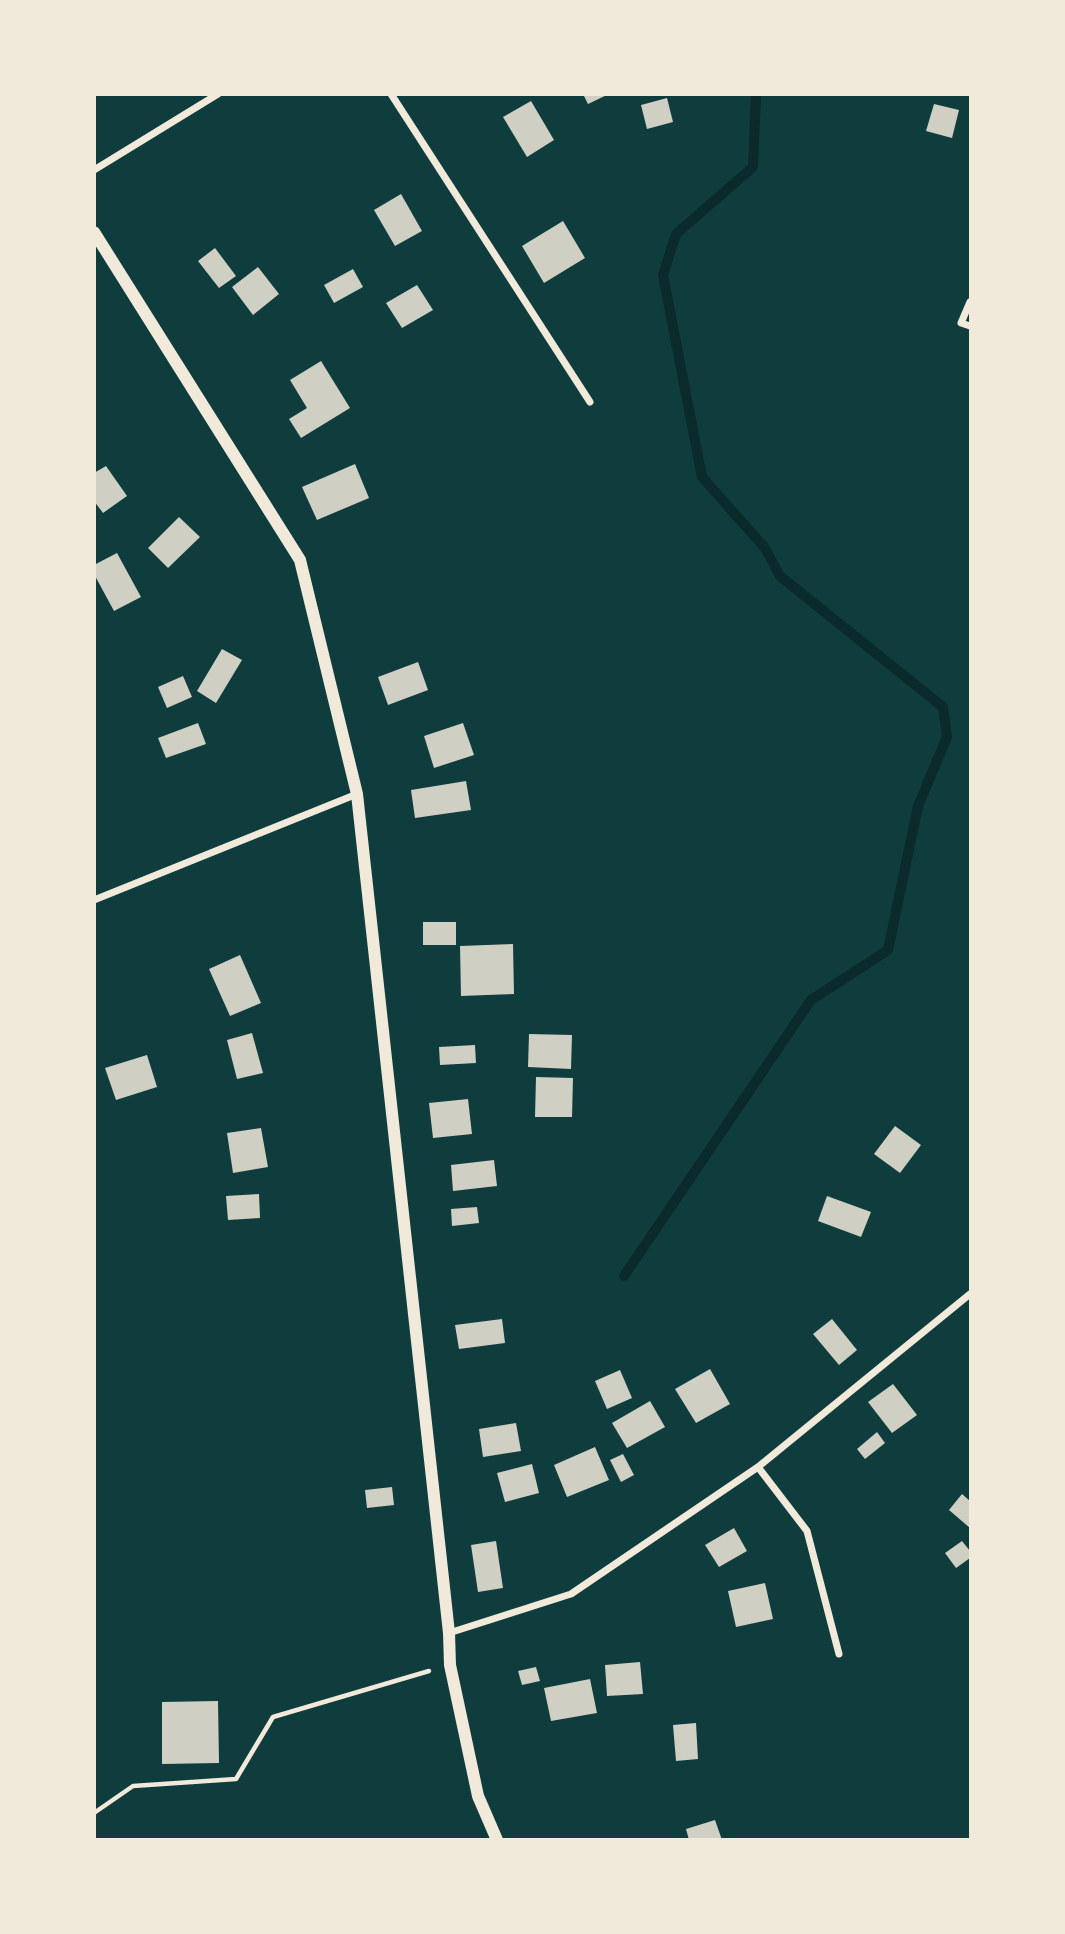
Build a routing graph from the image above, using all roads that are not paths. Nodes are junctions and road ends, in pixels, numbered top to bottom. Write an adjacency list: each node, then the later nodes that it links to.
1 (218, 94): 3 (street)
2 (391, 94): 7 (street)
3 (94, 170)
4 (94, 232): 8 (street)
5 (971, 302): 6 (street)
6 (971, 326)
7 (590, 402)
8 (357, 794): 9 (street); 12 (street)
9 (94, 900)
10 (971, 1294): 11 (street)
11 (758, 1467): 12 (street); 13 (street)
12 (449, 1633): 14 (street)
13 (839, 1654)
14 (496, 1839)

